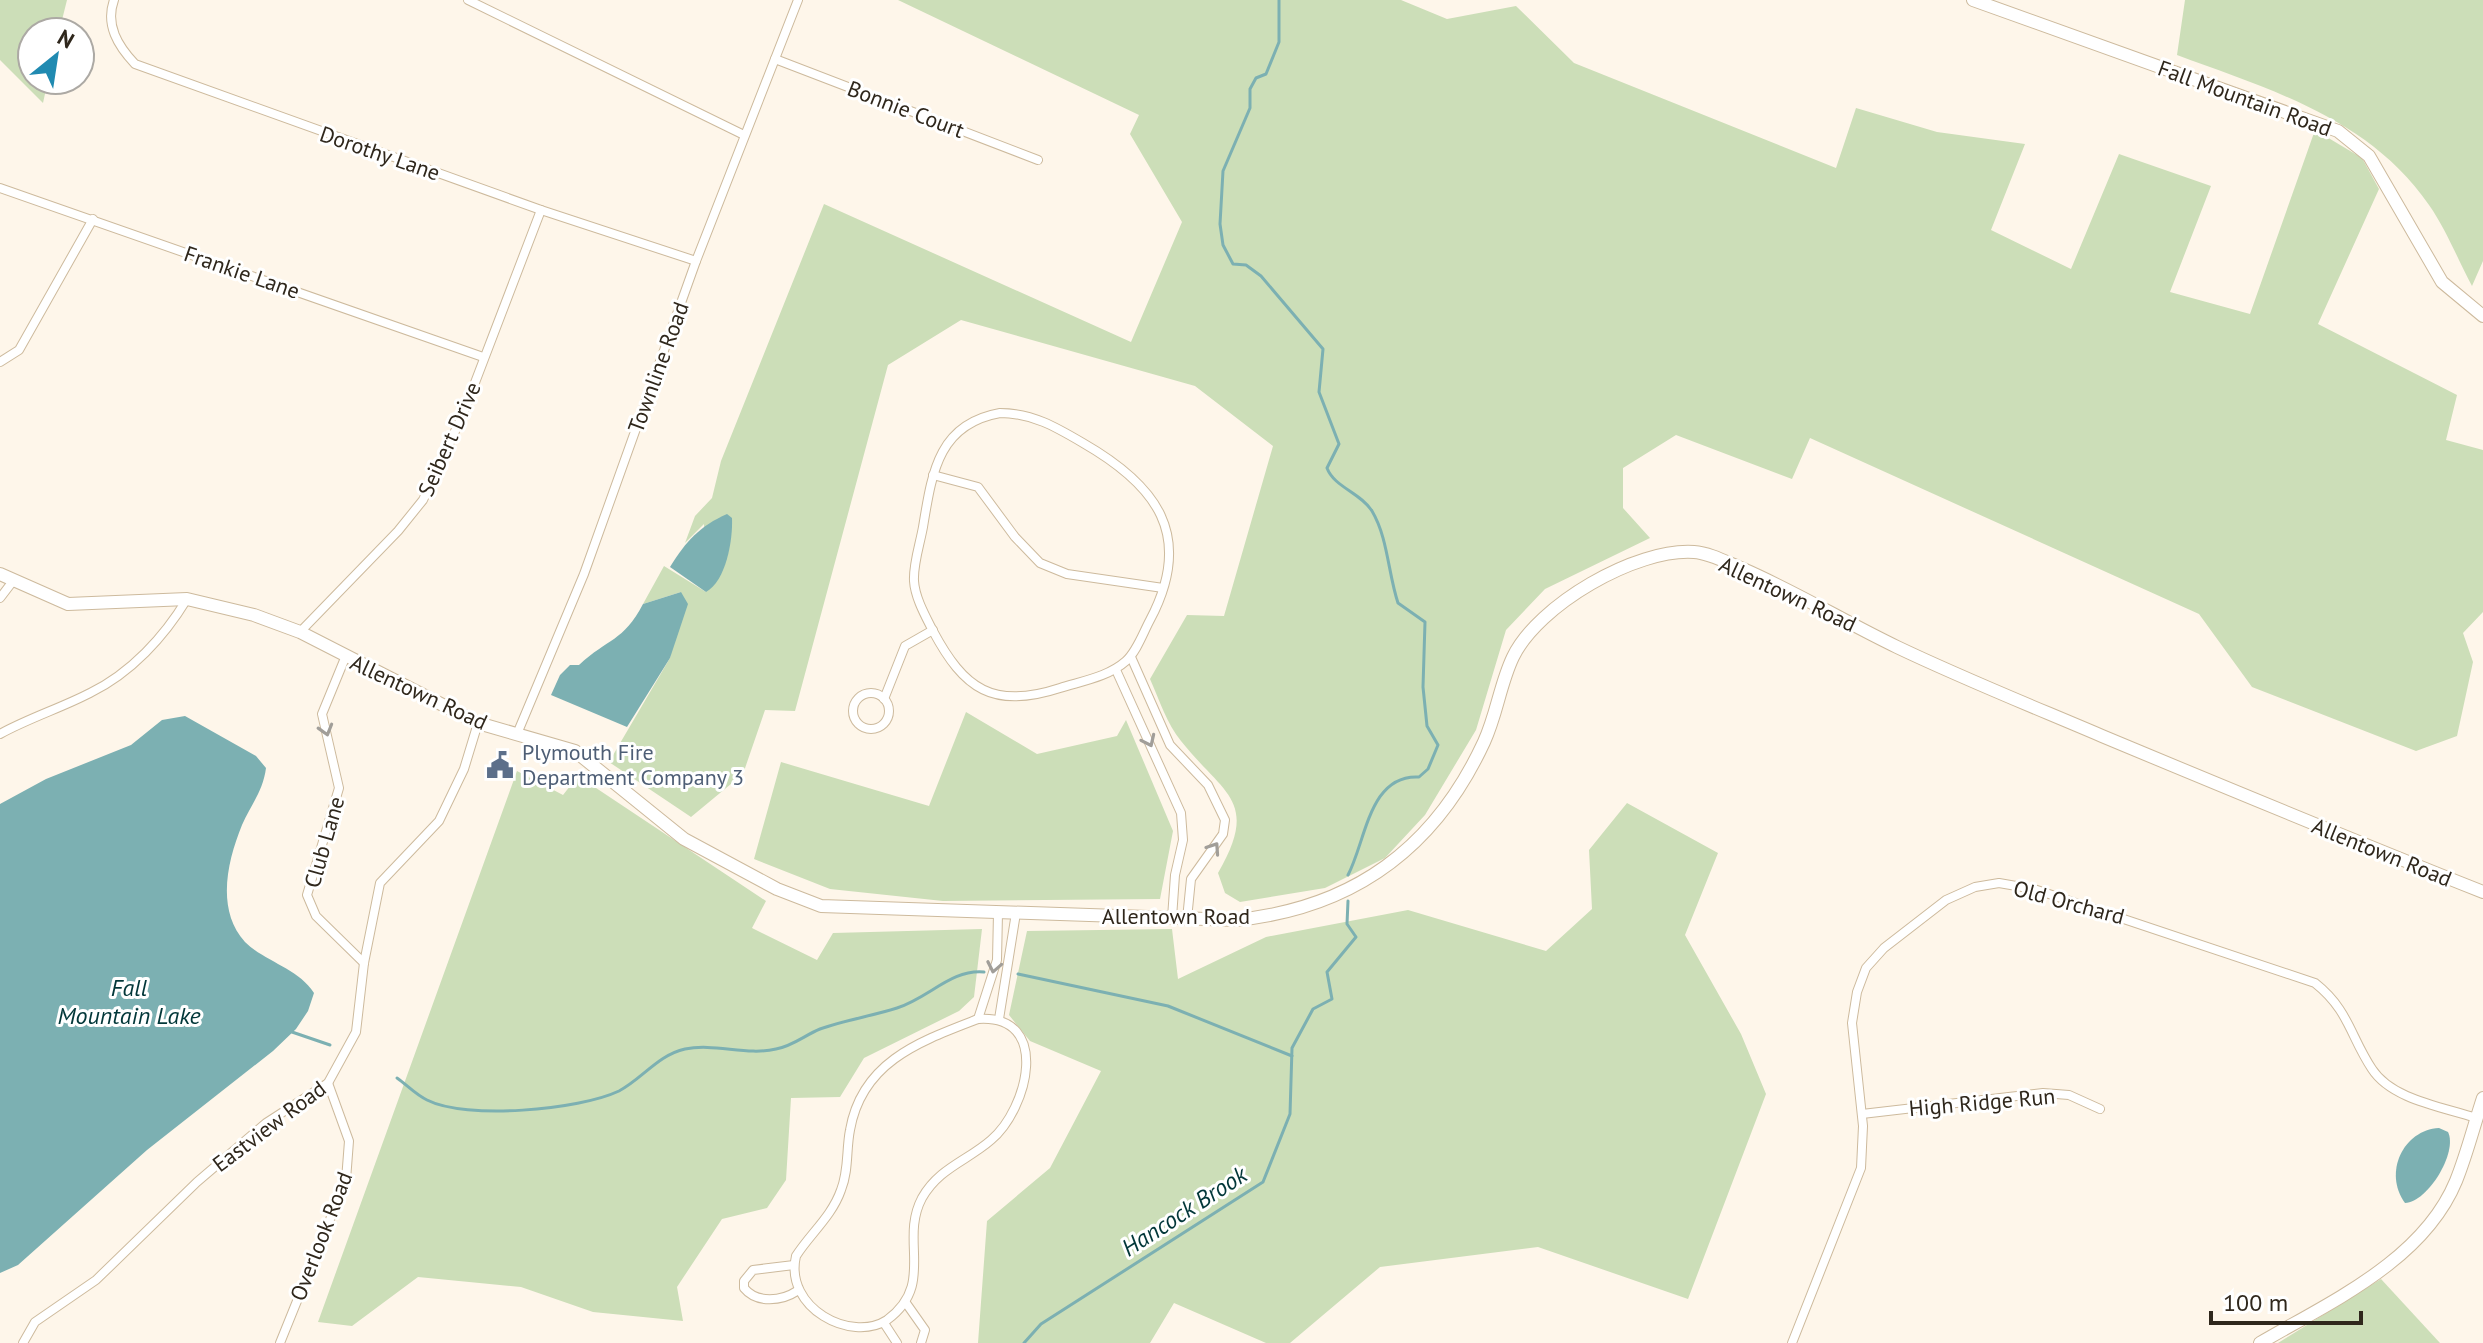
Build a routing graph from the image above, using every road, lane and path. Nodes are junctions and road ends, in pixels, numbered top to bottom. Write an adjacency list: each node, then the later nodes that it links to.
1 (114, 0): 9 (street, Dorothy Lane)
2 (468, 0): 6 (street)
3 (798, 0): 5 (street, Townline Road)
4 (1973, 0): 12 (street, Fall Mountain Road)
5 (775, 59): 6 (street, Townline Road); 7 (street, Bonnie Court)
6 (744, 135): 11 (street, Townline Road)
7 (1038, 160)
8 (0, 188): 10 (street, Frankie Lane)
9 (541, 210): 11 (street, Dorothy Lane); 13 (street, Seibert Drive)
10 (93, 219): 13 (street, Frankie Lane); 14 (street)
11 (696, 261): 29 (street, Townline Road)
12 (2483, 316)
13 (483, 357): 22 (street, Seibert Drive)
14 (0, 362)
15 (933, 475): 18 (street); 18 (street); 21 (street)
16 (0, 574): 17 (street, Allentown Road)
17 (13, 581): 19 (street); 20 (street, Allentown Road)
18 (1163, 588): 23 (street)
19 (0, 598)
20 (187, 599): 22 (street, Allentown Road); 28 (street)
21 (933, 630): 25 (street); 26 (street)
22 (300, 632): 24 (street, Allentown Road)
23 (1131, 657): 25 (street); 34 (street, one-way to 23)
24 (345, 658): 27 (street, Allentown Road); 35 (street, Club Lane, one-way to 35)
25 (1116, 670): 33 (street, one-way to 33)
26 (884, 699): 26 (street)
27 (478, 723): 29 (street, Allentown Road); 35 (street, Eastview Road)
28 (0, 734)
29 (517, 734): 31 (street, Allentown Road)
30 (2483, 892): 34 (street, Allentown Road)
31 (998, 913): 32 (street, Allentown Road); 36 (street, one-way to 36)
32 (1016, 913): 33 (street, Allentown Road); 37 (street)
33 (1172, 918): 34 (street, Allentown Road)
34 (1187, 919)
35 (364, 963): 38 (street, Eastview Road)
36 (978, 1019): 37 (street); 43 (street)
37 (999, 1019): 45 (street)
38 (328, 1083): 47 (street, Eastview Road); 48 (street, Overlook Road)
39 (2483, 1098): 42 (street)
40 (2100, 1109): 41 (street, High Ridge Run)
41 (1862, 1114): 42 (street, Old Orchard); 51 (street, Old Orchard)
42 (2476, 1118): 52 (street)
43 (794, 1265): 44 (street); 44 (street)
44 (797, 1291): 46 (street)
45 (906, 1303): 46 (street); 50 (street)
46 (884, 1323): 49 (street)
47 (23, 1343)
48 (280, 1343)
49 (897, 1343)
50 (921, 1343)
51 (1792, 1343)
52 (2260, 1343)

